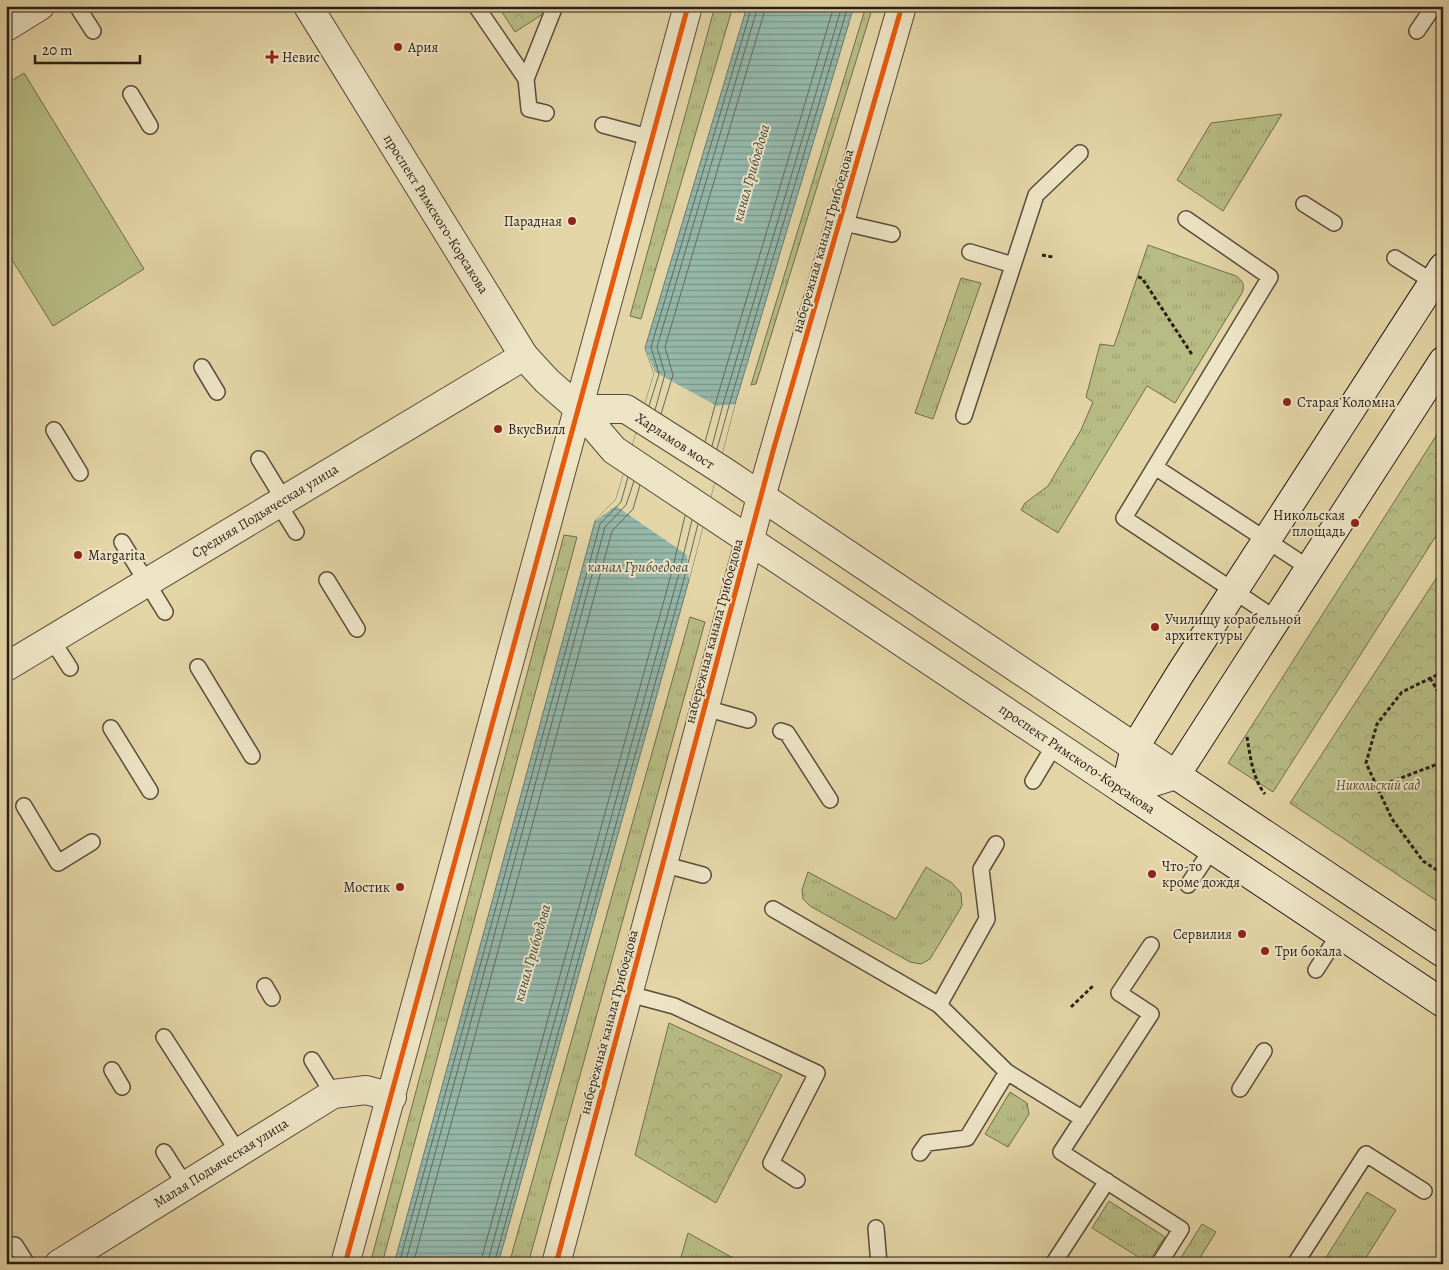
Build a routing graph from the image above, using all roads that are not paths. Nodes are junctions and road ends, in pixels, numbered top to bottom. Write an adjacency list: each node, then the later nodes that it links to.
1 (40, 6): 9 (street)
2 (77, 6): 10 (lane)
3 (308, 6): 28 (street, проспект Римского-Корсакова)
4 (476, 6): 12 (lane)
5 (555, 6): 12 (lane)
6 (688, 6): 17 (street)
7 (902, 6): 21 (street, набережная канала Грибоедова)
8 (1434, 6): 11 (lane)
9 (6, 27)
10 (92, 31)
11 (1417, 31)
12 (526, 78): 14 (lane)
13 (131, 94): 16 (lane)
14 (546, 112)
15 (604, 125): 17 (lane)
16 (150, 126)
17 (652, 138): 32 (street)
18 (1080, 153): 26 (lane)
19 (1304, 204): 22 (lane)
20 (1186, 219): 36 (lane)
21 (840, 222): 23 (lane); 38 (street, набережная канала Грибоедова)
22 (1334, 223)
23 (892, 234)
24 (970, 252): 26 (lane)
25 (1394, 258): 27 (lane)
26 (1012, 265): 33 (lane)
27 (1440, 279): 42 (street)
28 (524, 356): 32 (street, проспект Римского-Корсакова); 39 (street, Средняя Подьяческая улица)
29 (1443, 361): 44 (street)
30 (202, 367): 31 (lane)
31 (217, 392)
32 (579, 409): 38 (street, Харламов мост); 41 (street, проспект Римского-Корсакова); 90 (street)
33 (964, 416)
34 (54, 430): 37 (lane)
35 (259, 459): 39 (lane)
36 (1155, 467): 42 (lane); 47 (lane)
37 (80, 473)
38 (761, 497): 41 (street, набережная канала Грибоедова); 60 (street)
39 (281, 502): 40 (lane); 46 (street, Средняя Подьяческая улица)
40 (296, 532)
41 (749, 540): 55 (street, набережная канала Грибоедова); 59 (street, проспект Римского-Корсакова)
42 (1266, 540): 44 (lane); 47 (street)
43 (122, 542): 46 (lane)
44 (1309, 568): 49 (street)
45 (327, 580): 50 (lane)
46 (147, 583): 48 (lane); 51 (street, Средняя Подьяческая улица)
47 (1233, 591): 49 (lane); 60 (street)
48 (165, 612)
49 (1276, 618): 62 (street)
50 (357, 629)
51 (52, 640): 53 (street, Средняя Подьяческая улица); 54 (lane)
52 (198, 666): 61 (lane)
53 (6, 667)
54 (70, 668)
55 (705, 708): 56 (lane); 71 (street, набережная канала Грибоедова)
56 (748, 720)
57 (111, 728): 64 (lane)
58 (781, 731): 66 (lane)
59 (1055, 744): 63 (lane); 65 (street, проспект Римского-Корсакова)
60 (1135, 747): 62 (street); 65 (street)
61 (252, 756)
62 (1176, 775): 65 (street); 77 (street)
63 (1033, 781)
64 (150, 790)
65 (1125, 791): 70 (street, проспект Римского-Корсакова)
66 (830, 800)
67 (24, 806): 68 (lane)
68 (92, 842)
69 (996, 844): 81 (lane)
70 (1212, 849): 73 (lane); 75 (street, проспект Римского-Корсакова)
71 (662, 864): 72 (lane); 79 (street, набережная канала Грибоедова)
72 (703, 875)
73 (1188, 885)
74 (773, 909): 81 (lane)
75 (1339, 934): 78 (lane); 80 (street, проспект Римского-Корсакова)
76 (1151, 944): 91 (lane)
77 (1443, 953)
78 (1316, 970)
79 (629, 994): 95 (lane); 104 (street, набережная канала Грибоедова)
80 (1443, 1003)
81 (939, 1005): 86 (lane)
82 (164, 1037): 93 (lane)
83 (1264, 1052): 88 (lane)
84 (312, 1060): 89 (lane)
85 (112, 1070): 87 (lane)
86 (1007, 1072): 91 (lane); 94 (lane)
87 (122, 1087)
88 (1240, 1089)
89 (334, 1094): 90 (street, Малая Подьяческая улица); 93 (street, Малая Подьяческая улица)
90 (392, 1097): 103 (street)
91 (1082, 1119): 96 (lane)
92 (164, 1152): 97 (lane)
93 (238, 1152): 97 (street, Малая Подьяческая улица)
94 (920, 1153)
95 (797, 1180)
96 (1107, 1181): 106 (lane); 107 (lane)
97 (185, 1186): 101 (street, Малая Подьяческая улица)
98 (1424, 1191): 108 (lane)
99 (875, 1223): 105 (lane)
100 (15, 1244): 102 (lane)
101 (68, 1262)
102 (27, 1264)
103 (345, 1264)
104 (556, 1264)
105 (879, 1264)
106 (1053, 1264)
107 (1159, 1264)
108 (1295, 1264)

